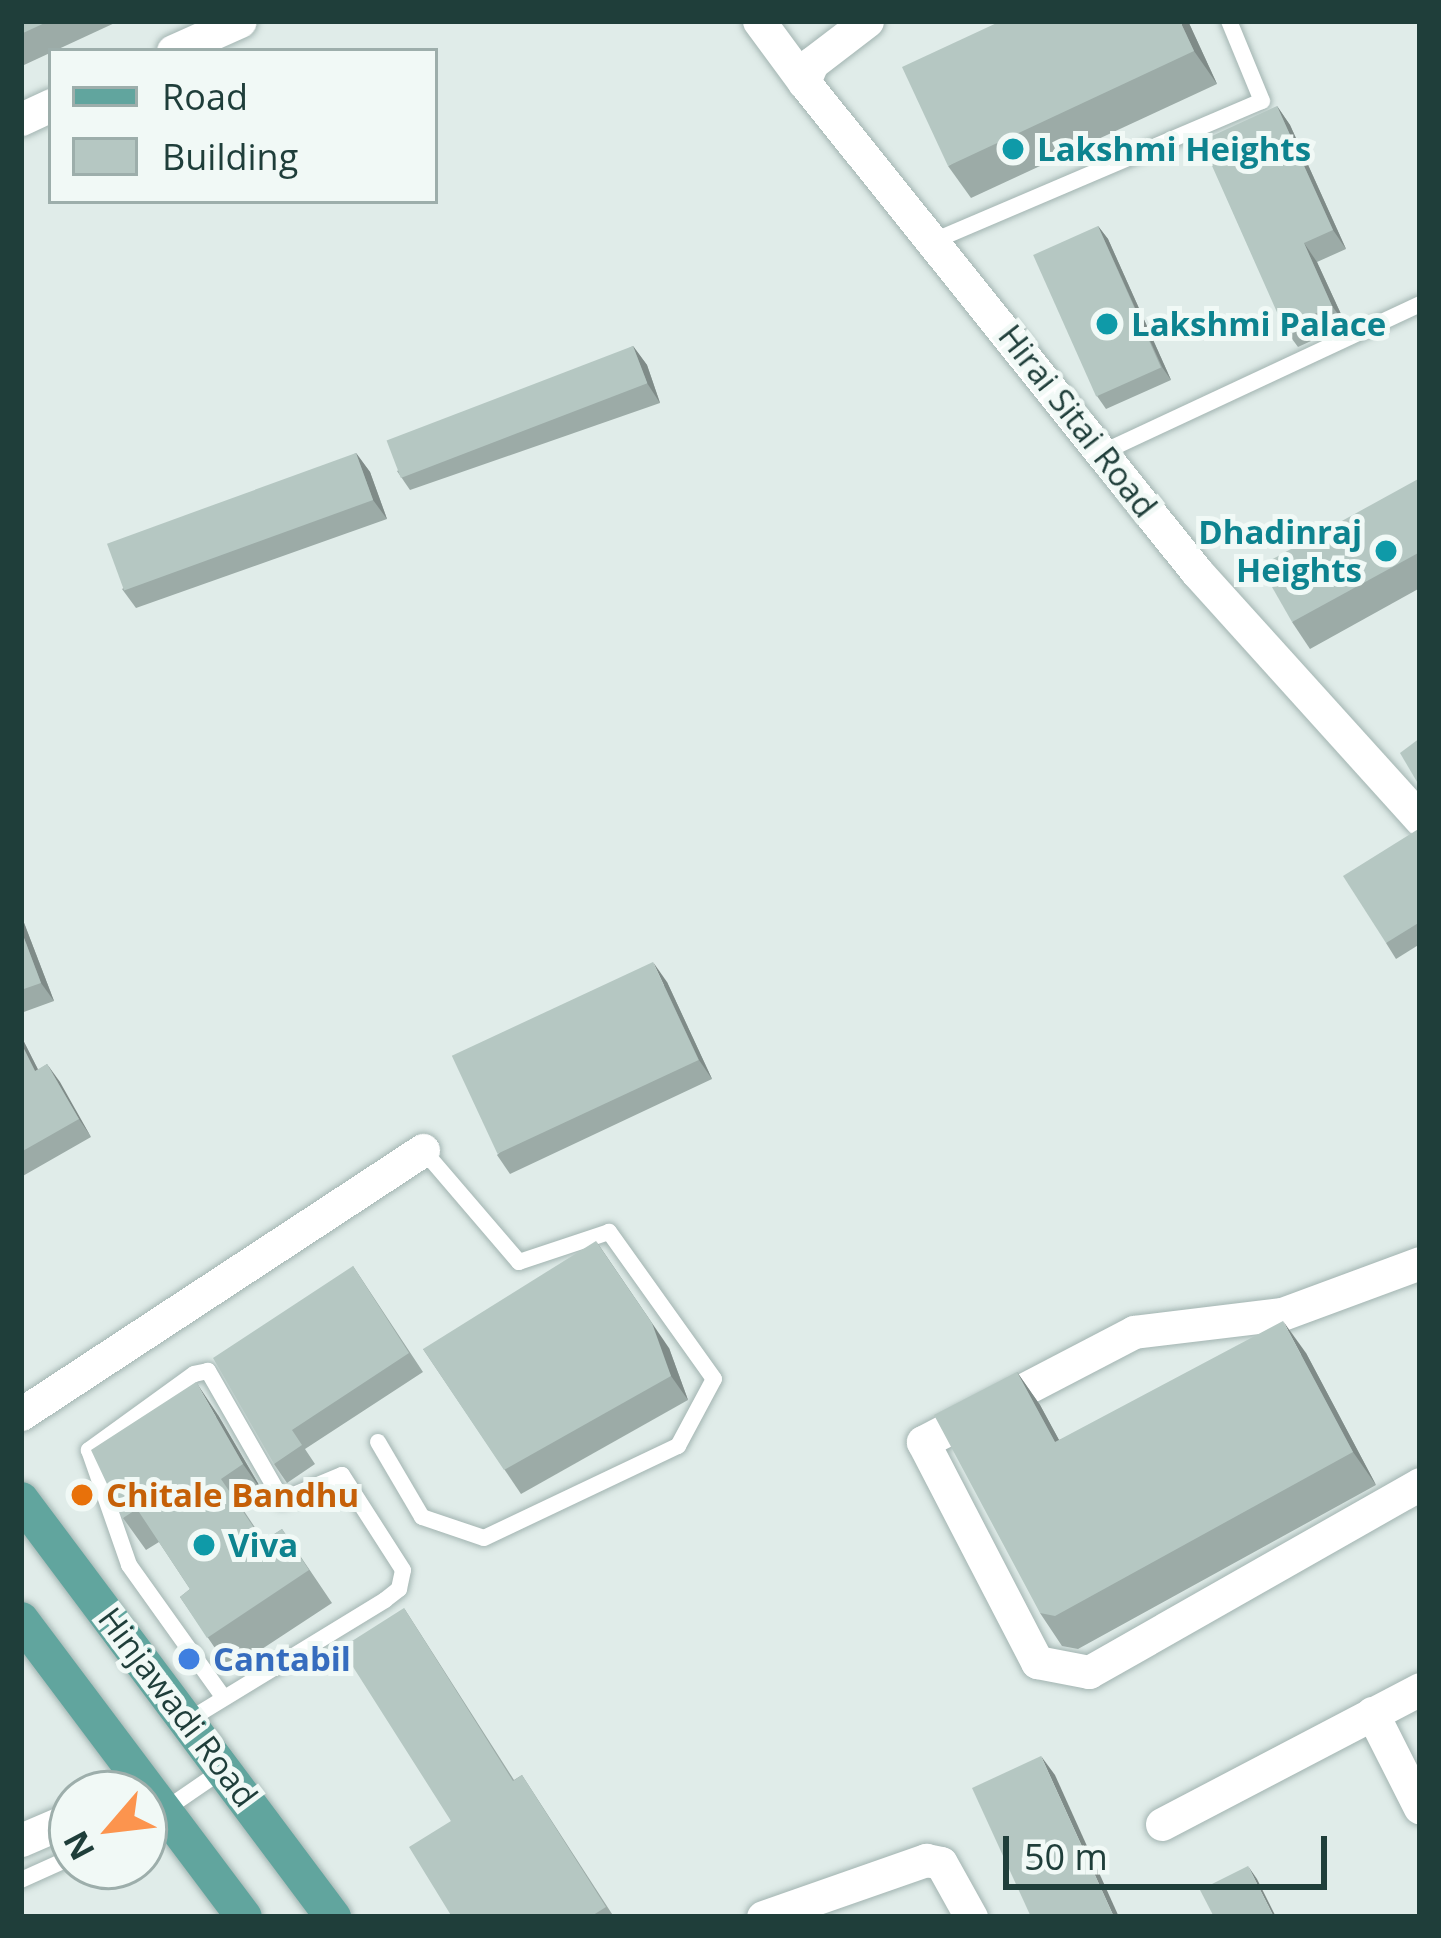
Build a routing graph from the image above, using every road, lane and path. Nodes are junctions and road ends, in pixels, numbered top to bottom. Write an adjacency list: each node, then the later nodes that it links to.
1 (240, 21): 5 (street)
2 (759, 21): 6 (street, Hirai Sitai Road)
3 (867, 21): 6 (street)
4 (1229, 21): 7 (lane)
5 (180, 48)
6 (805, 82): 7 (street, Hirai Sitai Road)
7 (936, 240): 9 (street, Hirai Sitai Road)
8 (1420, 304): 9 (lane)
9 (1101, 452): 10 (street, Hirai Sitai Road)
10 (1420, 819)
11 (423, 1150): 13 (street); 14 (lane)
12 (1420, 1263): 15 (street)
13 (21, 1414)
14 (378, 1442)
15 (1420, 1484)
16 (21, 1499): 21 (main road, Hinjawadi Road)
17 (21, 1620): 23 (main road)
18 (1420, 1689): 20 (street)
19 (224, 1698): 19 (lane); 21 (lane)
20 (1372, 1713): 25 (street); 26 (street)
21 (187, 1721): 22 (main road, Hinjawadi Road)
22 (227, 1767): 24 (lane); 29 (main road, Hinjawadi Road)
23 (122, 1770)
24 (168, 1795)
25 (1420, 1808)
26 (1162, 1824)
27 (168, 1830): 28 (main road)
28 (244, 1917)
29 (333, 1917)
30 (763, 1917): 31 (street)
31 (971, 1917)

